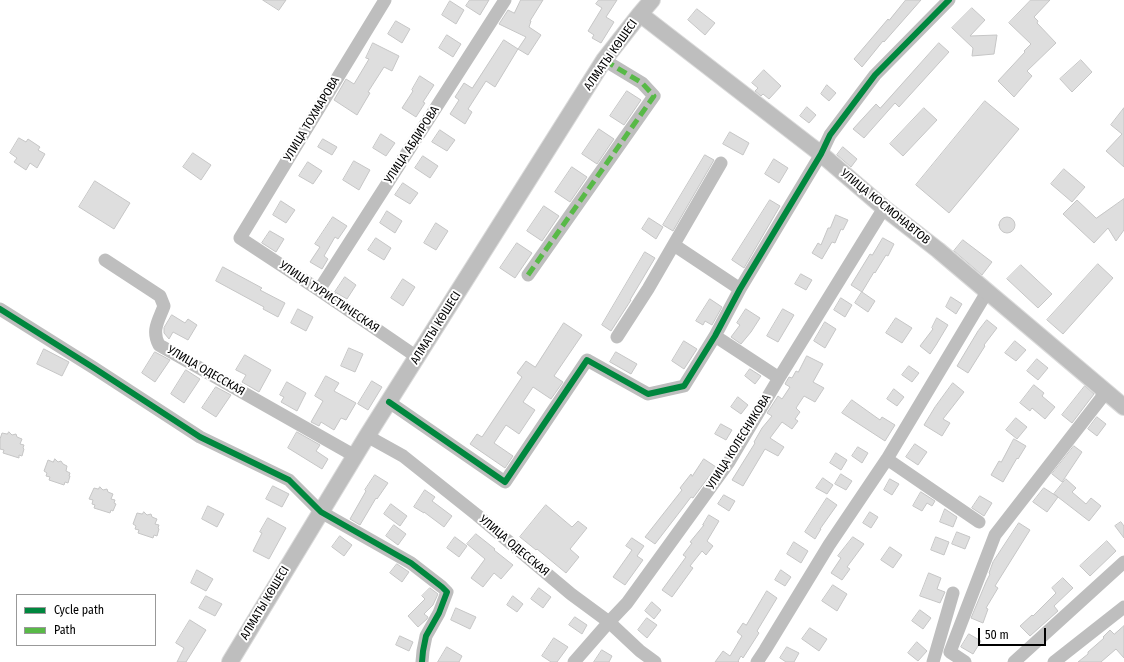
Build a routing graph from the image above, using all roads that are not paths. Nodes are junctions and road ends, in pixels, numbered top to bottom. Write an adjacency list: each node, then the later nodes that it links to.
1 (385, 0): 10 (street, УЛИЦА ТОХМАРОВА)
2 (505, 0): 15 (street, УЛИЦА АБДИРОВА)
3 (652, 0): 5 (main road, АЛМАТЫ КӨШЕСІ)
4 (949, 0): 7 (street)
5 (640, 14): 6 (main road, АЛМАТЫ КӨШЕСІ); 7 (main road, УЛИЦА КОСМОНАВТОВ)
6 (604, 60): 13 (street); 20 (main road, АЛМАТЫ КӨШЕСІ)
7 (821, 154): 9 (main road, УЛИЦА КОСМОНАВТОВ); 14 (street)
8 (721, 162): 11 (street)
9 (884, 208): 16 (main road, УЛИЦА КОСМОНАВТОВ); 21 (street, УЛИЦА КОЛЕСНИКОВА)
10 (240, 238): 15 (street, УЛИЦА ТУРИСТИЧЕСКАЯ)
11 (674, 244): 14 (street); 19 (street)
12 (105, 260): 26 (street, УЛИЦА ОДЕССКАЯ)
13 (528, 275)
14 (740, 289): 18 (street)
15 (319, 290): 20 (street, УЛИЦА ТУРИСТИЧЕСКАЯ)
16 (987, 292): 22 (main road, УЛИЦА КОСМОНАВТОВ); 27 (street)
17 (0, 309): 28 (street)
18 (715, 336): 21 (street); 23 (street)
19 (617, 337)
20 (418, 357): 23 (main road, АЛМАТЫ КӨШЕСІ)
21 (779, 378): 33 (street, УЛИЦА КОЛЕСНИКОВА)
22 (1106, 392): 24 (main road, УЛИЦА КОСМОНАВТОВ); 40 (street)
23 (389, 402): 25 (main road, АЛМАТЫ КӨШЕСІ)
24 (1124, 407)
25 (368, 436): 26 (main road, АЛМАТЫ КӨШЕСІ); 33 (street, УЛИЦА ОДЕССКАЯ)
26 (355, 456): 28 (main road, АЛМАТЫ КӨШЕСІ)
27 (887, 459): 29 (street); 38 (street)
28 (321, 512): 34 (main road, АЛМАТЫ КӨШЕСІ); 35 (street)
29 (979, 522)
30 (1124, 562): 41 (street)
31 (953, 593): 39 (street)
32 (1124, 607): 42 (street)
33 (609, 622): 36 (street, УЛИЦА КОЛЕСНИКОВА); 37 (street, УЛИЦА ОДЕССКАЯ)
34 (230, 662)
35 (422, 662)
36 (574, 662)
37 (655, 662)
38 (757, 662)
39 (933, 662)
40 (965, 662)
41 (1014, 662)
42 (1054, 662)

